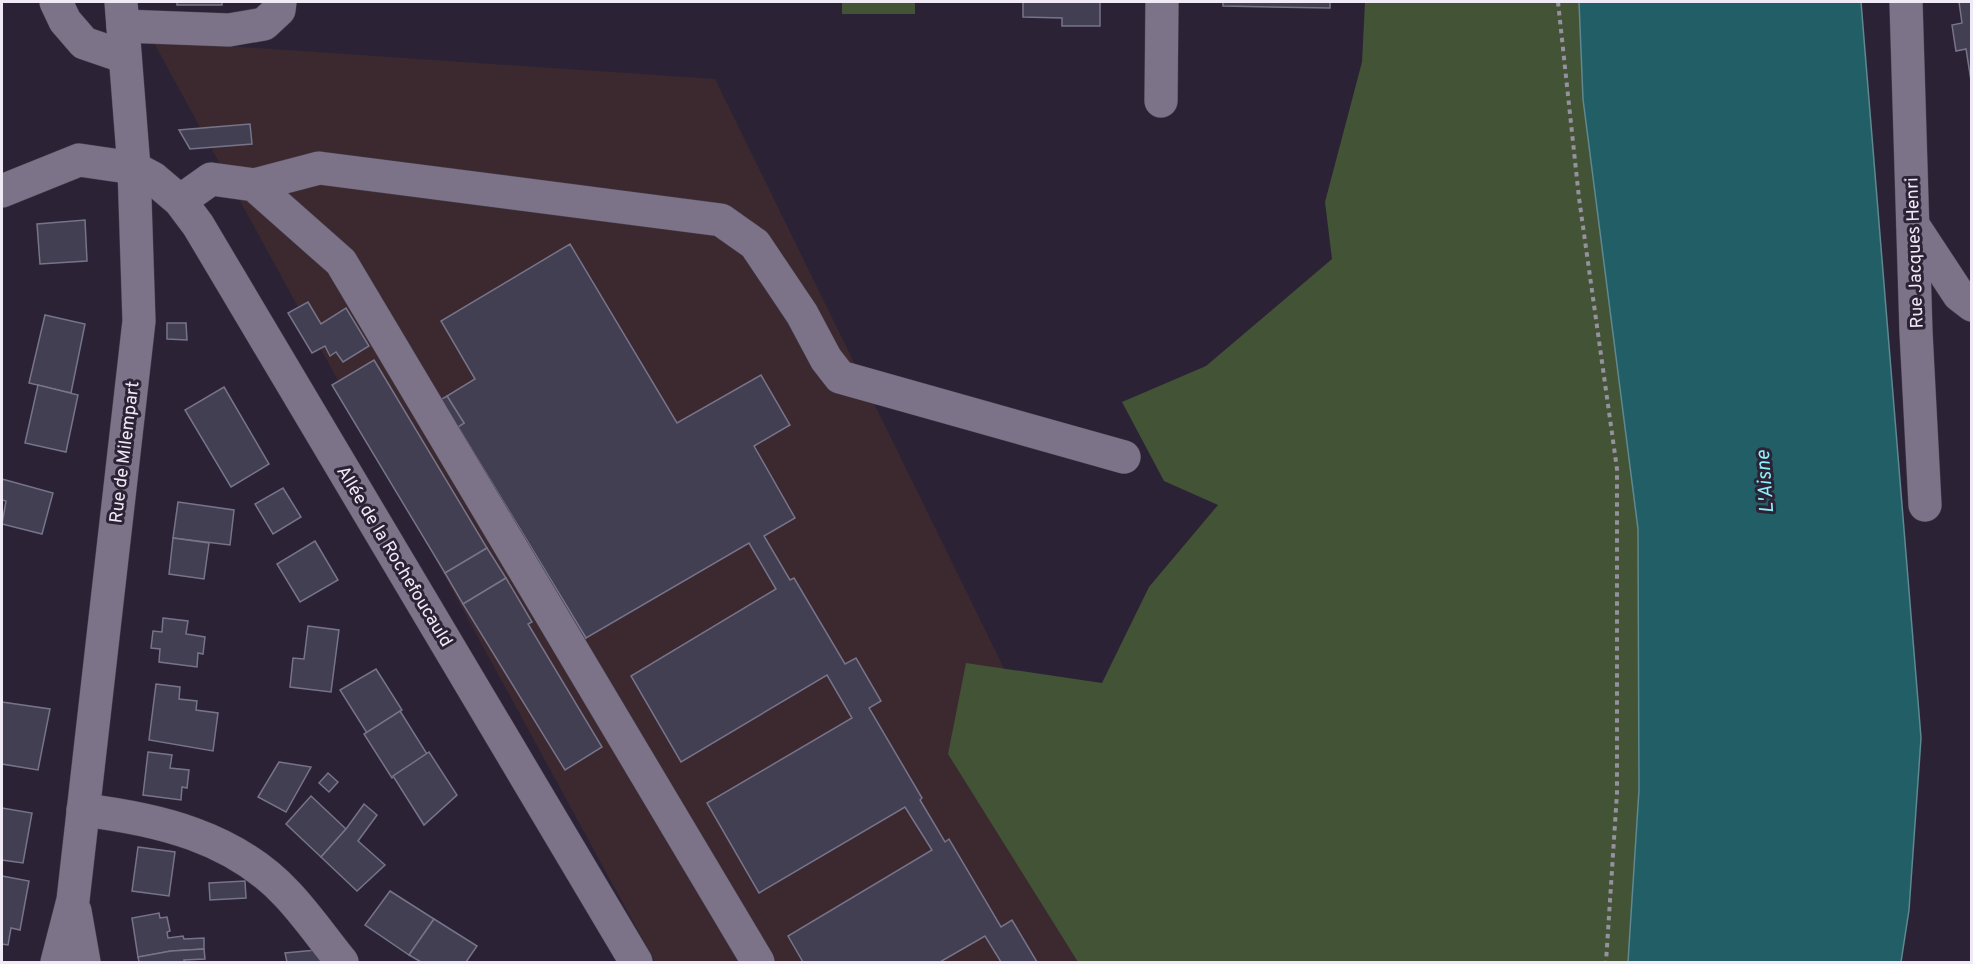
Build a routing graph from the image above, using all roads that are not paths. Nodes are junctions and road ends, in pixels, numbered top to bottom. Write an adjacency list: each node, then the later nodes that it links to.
1 (56, 2): 5 (street)
2 (280, 2): 5 (street)
3 (1161, 2): 6 (street)
4 (1906, 2): 11 (street, Rue Jacques Henri)
5 (123, 28): 7 (street, Rue de Milempart)
6 (1161, 101)
7 (134, 168): 9 (street); 10 (street, Allée de la Rochefoucauld); 15 (street, Rue de Milempart)
8 (254, 185): 10 (street); 13 (street); 21 (street)
9 (2, 191)
10 (180, 201): 20 (street, Allée de la Rochefoucauld)
11 (1913, 224): 12 (street); 14 (street, Rue Jacques Henri)
12 (1971, 305)
13 (1124, 457)
14 (1925, 505)
15 (83, 810): 16 (street, Rue de Milempart); 19 (street)
16 (74, 900): 17 (street, Rue de Milempart); 18 (street, Rue de Milempart)
17 (57, 963)
18 (84, 963)
19 (342, 963)
20 (636, 963)
21 (758, 963)

